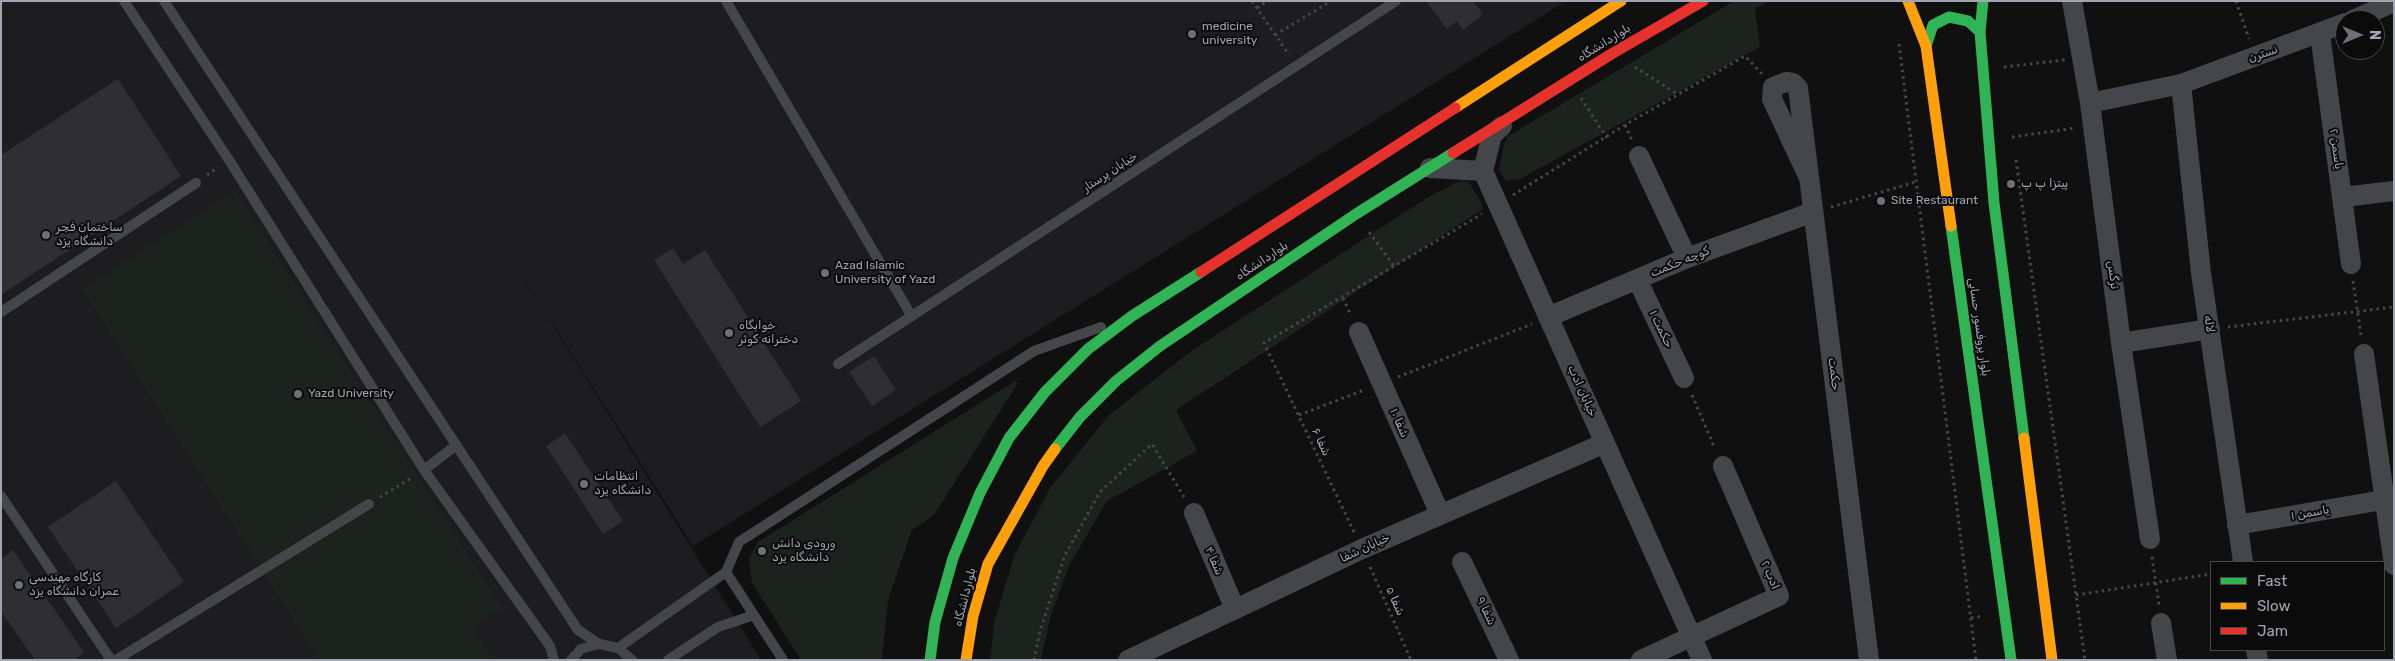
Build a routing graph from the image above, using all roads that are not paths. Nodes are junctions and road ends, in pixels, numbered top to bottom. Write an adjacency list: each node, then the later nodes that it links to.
1 (124, 1): 43 (lane)
2 (164, 1): 41 (lane)
3 (726, 1): 31 (lane)
4 (1396, 1): 31 (lane, خیابان پرستار)
5 (1621, 1): 32 (main road, بلواردانشگاه)
6 (1703, 1): 18 (main road, بلواردانشگاه)
7 (1908, 1): 15 (main road, بلوار پروفسور حسابی)
8 (1983, 1): 13 (main road)
9 (2072, 1): 17 (street, نرگس)
10 (2393, 2): 11 (street)
11 (2375, 10)
12 (2335, 27): 14 (street, نسترن)
13 (1980, 32): 15 (main road); 76 (main road)
14 (2320, 34): 16 (street, نسترن); 25 (street, یاسمن ۲)
15 (1926, 46): 75 (main road, بلوار پروفسور حسابی)
16 (2181, 84): 17 (street); 34 (street, لاله)
17 (2090, 103): 36 (street, نرگس)
18 (1508, 119): 20 (main road, بلواردانشگاه); 21 (street)
19 (1639, 156): 27 (street)
20 (1430, 168): 21 (street); 69 (main road, بلواردانشگاه)
21 (1483, 171): 33 (street, خیابان ادب)
22 (1809, 178): 22 (street, حکمت); 26 (street, حکمت)
23 (196, 183): 30 (lane)
24 (2394, 191): 25 (street)
25 (2343, 198): 28 (street, یاسمن ۲)
26 (1814, 212): 27 (street, کوچه حکمت); 74 (street, حکمت)
27 (1687, 258): 29 (street, کوچه حکمت)
28 (2351, 264)
29 (1637, 279): 33 (street, کوچه حکمت); 39 (street, حکمت ۱)
30 (1, 312)
31 (911, 316): 38 (lane, خیابان پرستار)
32 (1132, 316): 54 (lane); 68 (main road, بلواردانشگاه)
33 (1548, 317): 40 (street, خیابان ادب)
34 (2210, 330): 36 (street); 49 (street, لاله)
35 (1359, 332): 48 (street, شفا ۱۰)
36 (2121, 343): 50 (street, نرگس)
37 (2364, 354): 45 (street)
38 (838, 364)
39 (1684, 378)
40 (1605, 443): 48 (street, خیابان شفا); 58 (street, خیابان ادب)
41 (455, 446): 43 (lane); 59 (lane)
42 (1723, 466): 58 (street, ادب ۲)
43 (424, 470): 63 (lane)
44 (1, 496): 61 (lane)
45 (2383, 500): 49 (street, یاسمن ۱); 53 (street)
46 (369, 504): 62 (lane)
47 (1194, 512): 55 (street, شفا ۴)
48 (1440, 514): 55 (street, خیابان شفا)
49 (2237, 525): 51 (street, لاله)
50 (2150, 539)
51 (2243, 561)
52 (1462, 562): 71 (street, شفا ۹)
53 (2394, 565)
54 (726, 572): 56 (lane); 60 (lane)
55 (1235, 609): 70 (street, خیابان شفا)
56 (754, 616): 66 (lane); 67 (lane)
57 (2161, 623): 77 (street)
58 (1692, 637): 72 (street); 73 (street, خیابان ادب)
59 (599, 644): 60 (lane); 64 (lane)
60 (618, 648): 65 (lane)
61 (111, 660)
62 (116, 660)
63 (554, 660)
64 (571, 660)
65 (632, 660)
66 (668, 660)
67 (783, 660)
68 (930, 660)
69 (966, 660)
70 (1128, 660)
71 (1509, 660)
72 (1641, 660)
73 (1702, 660)
74 (1869, 660)
75 (2012, 660)
76 (2052, 660)
77 (2167, 660)

